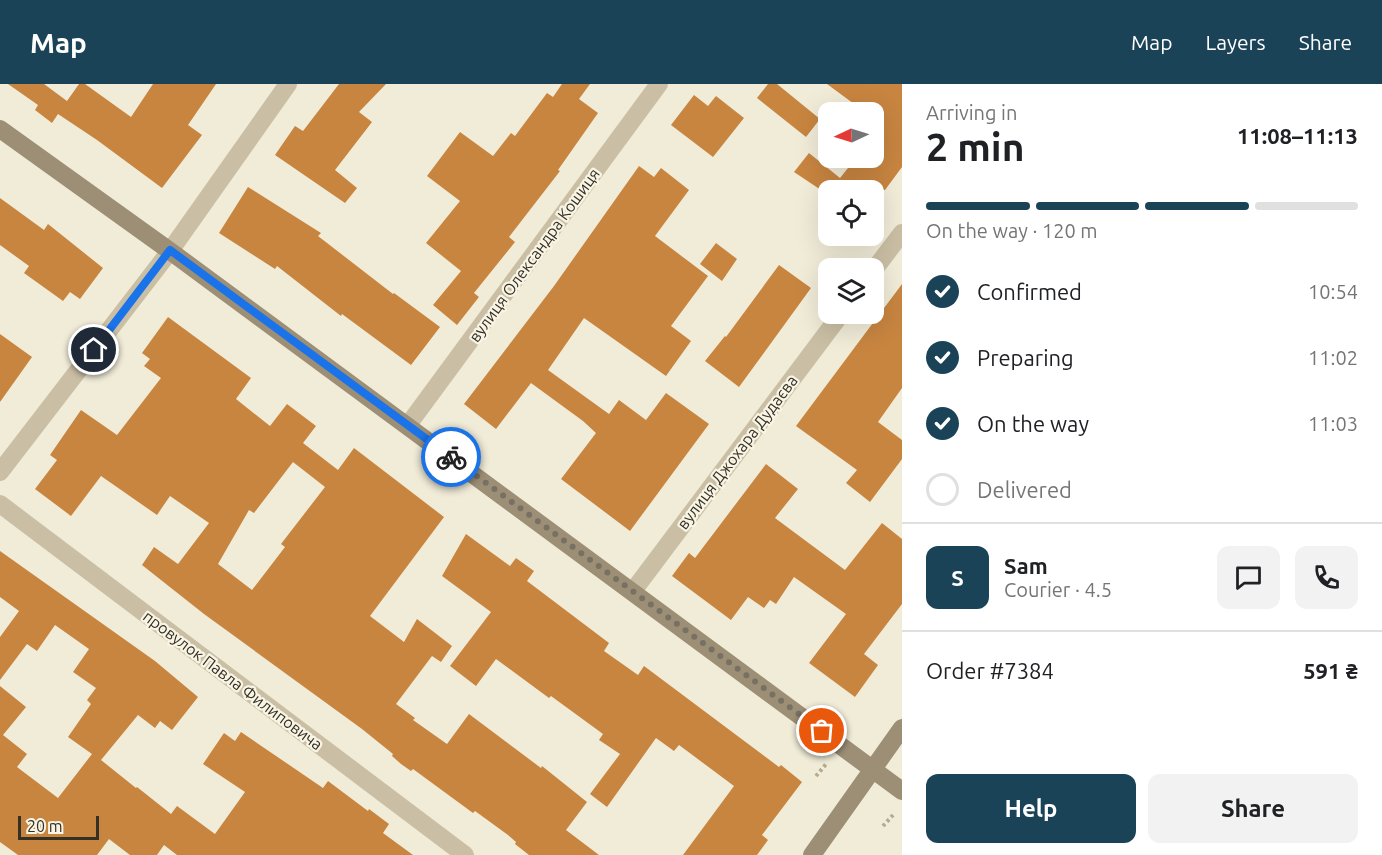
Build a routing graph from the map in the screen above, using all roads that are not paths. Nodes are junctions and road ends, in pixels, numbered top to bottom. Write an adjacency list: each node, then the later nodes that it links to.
1 (288, 84): 5 (street)
2 (659, 84): 8 (street, вулиця Олександра Кошиця)
3 (0, 129): 5 (main road)
4 (902, 233): 6 (street)
5 (170, 250): 8 (main road); 9 (street)
6 (883, 258)
7 (833, 324): 11 (street, вулиця Джохара Дудаєва)
8 (408, 425): 11 (main road)
9 (0, 472)
10 (0, 504): 15 (street, провулок Павла Филиповича)
11 (633, 591): 13 (main road)
12 (902, 729): 13 (main road)
13 (872, 768): 14 (main road); 16 (main road)
14 (902, 791)
15 (465, 855)
16 (812, 855)

